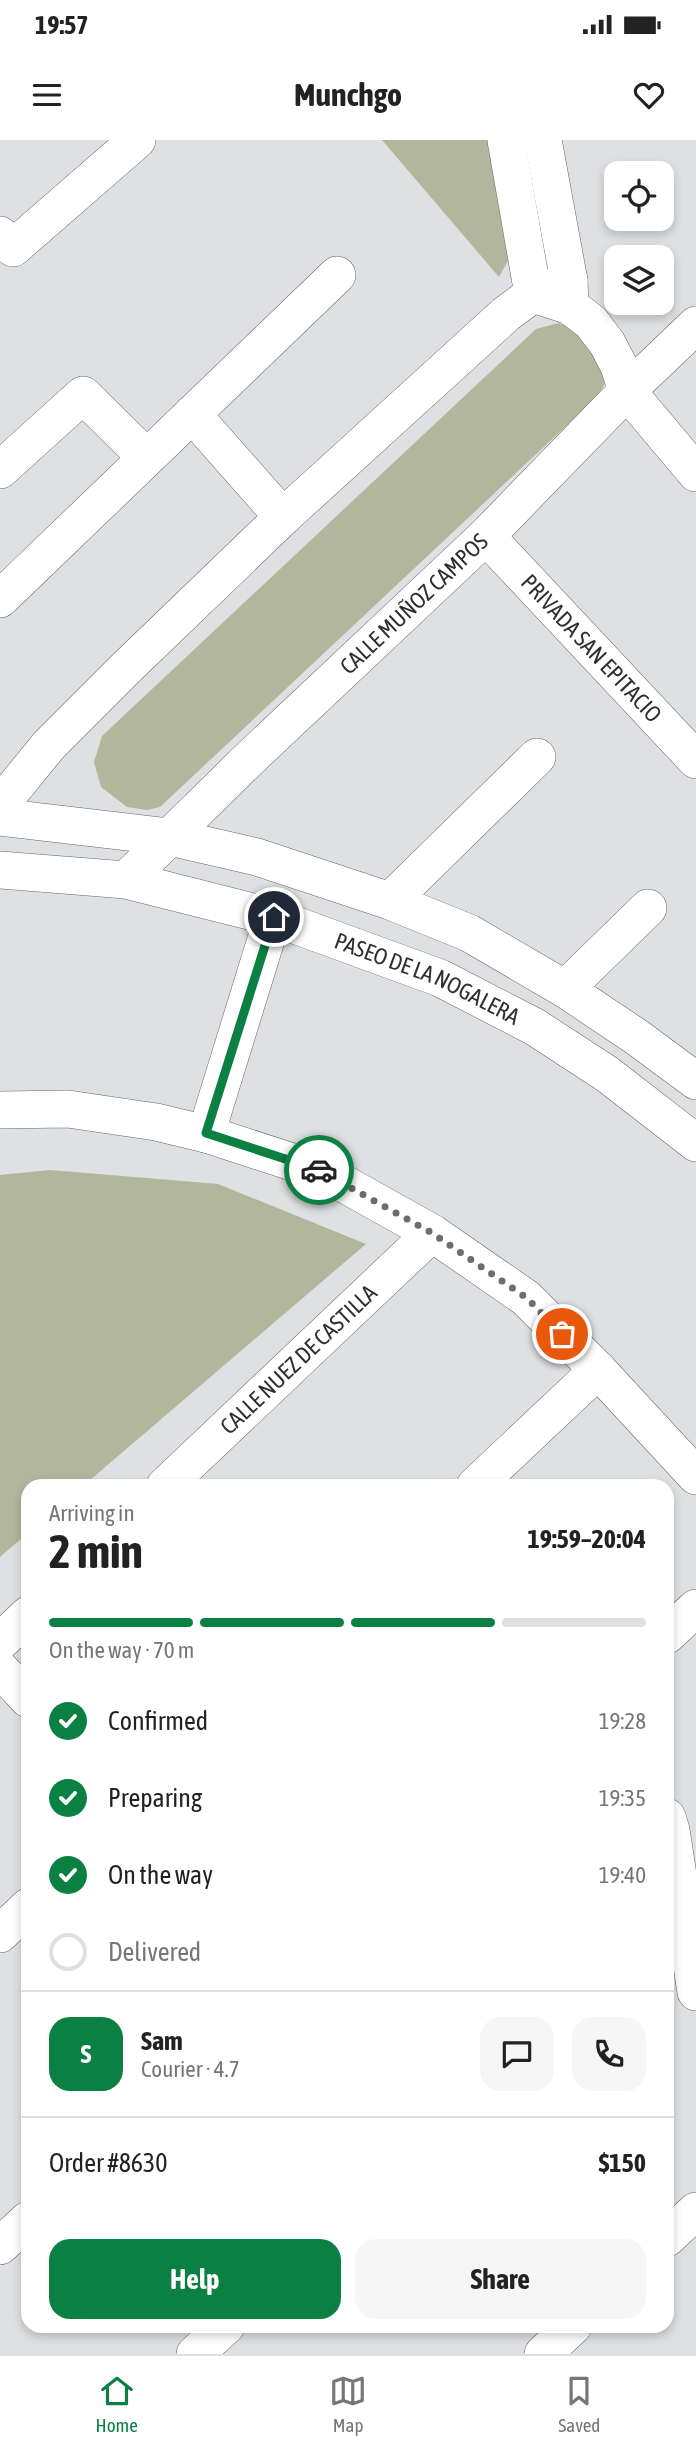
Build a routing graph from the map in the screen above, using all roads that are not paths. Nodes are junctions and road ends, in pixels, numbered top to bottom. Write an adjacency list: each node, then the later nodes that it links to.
1 (137, 140): 4 (street)
2 (506, 140): 7 (street)
3 (543, 140): 6 (street)
4 (0, 235)
5 (337, 275): 10 (street)
6 (570, 293): 7 (street); 9 (street)
7 (533, 294): 14 (street)
8 (696, 325): 9 (street, CALLE MUÑOZ CAMPOS)
9 (628, 391): 13 (street); 15 (street, CALLE MUÑOZ CAMPOS)
10 (192, 414): 11 (street); 14 (street)
11 (146, 457): 12 (street); 16 (street)
12 (0, 470)
13 (696, 473)
14 (283, 517): 19 (street)
15 (486, 536): 18 (street, PRIVADA SAN EPITACIO); 21 (street, CALLE MUÑOZ CAMPOS)
16 (0, 599)
17 (537, 757): 24 (street)
18 (696, 760)
19 (0, 805)
20 (0, 817): 21 (street)
21 (170, 837): 23 (street, CALLE MUÑOZ CAMPOS); 24 (street)
22 (0, 870): 23 (street, PASEO DE LA NOGALERA)
23 (126, 880): 26 (street, PASEO DE LA NOGALERA)
24 (390, 901): 27 (street)
25 (649, 908): 27 (street)
26 (274, 917): 30 (street); 31 (street, PASEO DE LA NOGALERA)
27 (565, 989): 28 (street)
28 (696, 1081)
29 (0, 1110): 30 (street)
30 (206, 1133): 32 (street)
31 (696, 1143)
32 (432, 1233): 33 (street); 35 (street, CALLE NUEZ DE CASTILLA)
33 (598, 1370): 34 (street); 36 (street)
34 (696, 1476)
35 (172, 1479)
36 (482, 1479)
37 (696, 1608): 39 (street)
38 (21, 1622): 40 (street)
39 (674, 1628)
40 (0, 1642)
41 (0, 1669): 42 (street)
42 (21, 1692)
43 (21, 1914): 45 (street)
44 (675, 1915): 46 (street)
45 (0, 1934)
46 (696, 1992)
47 (696, 2211): 49 (street)
48 (21, 2226): 50 (street)
49 (674, 2231)
50 (0, 2246)
51 (218, 2333): 53 (street)
52 (565, 2333): 54 (street)
53 (195, 2354)
54 (542, 2354)

